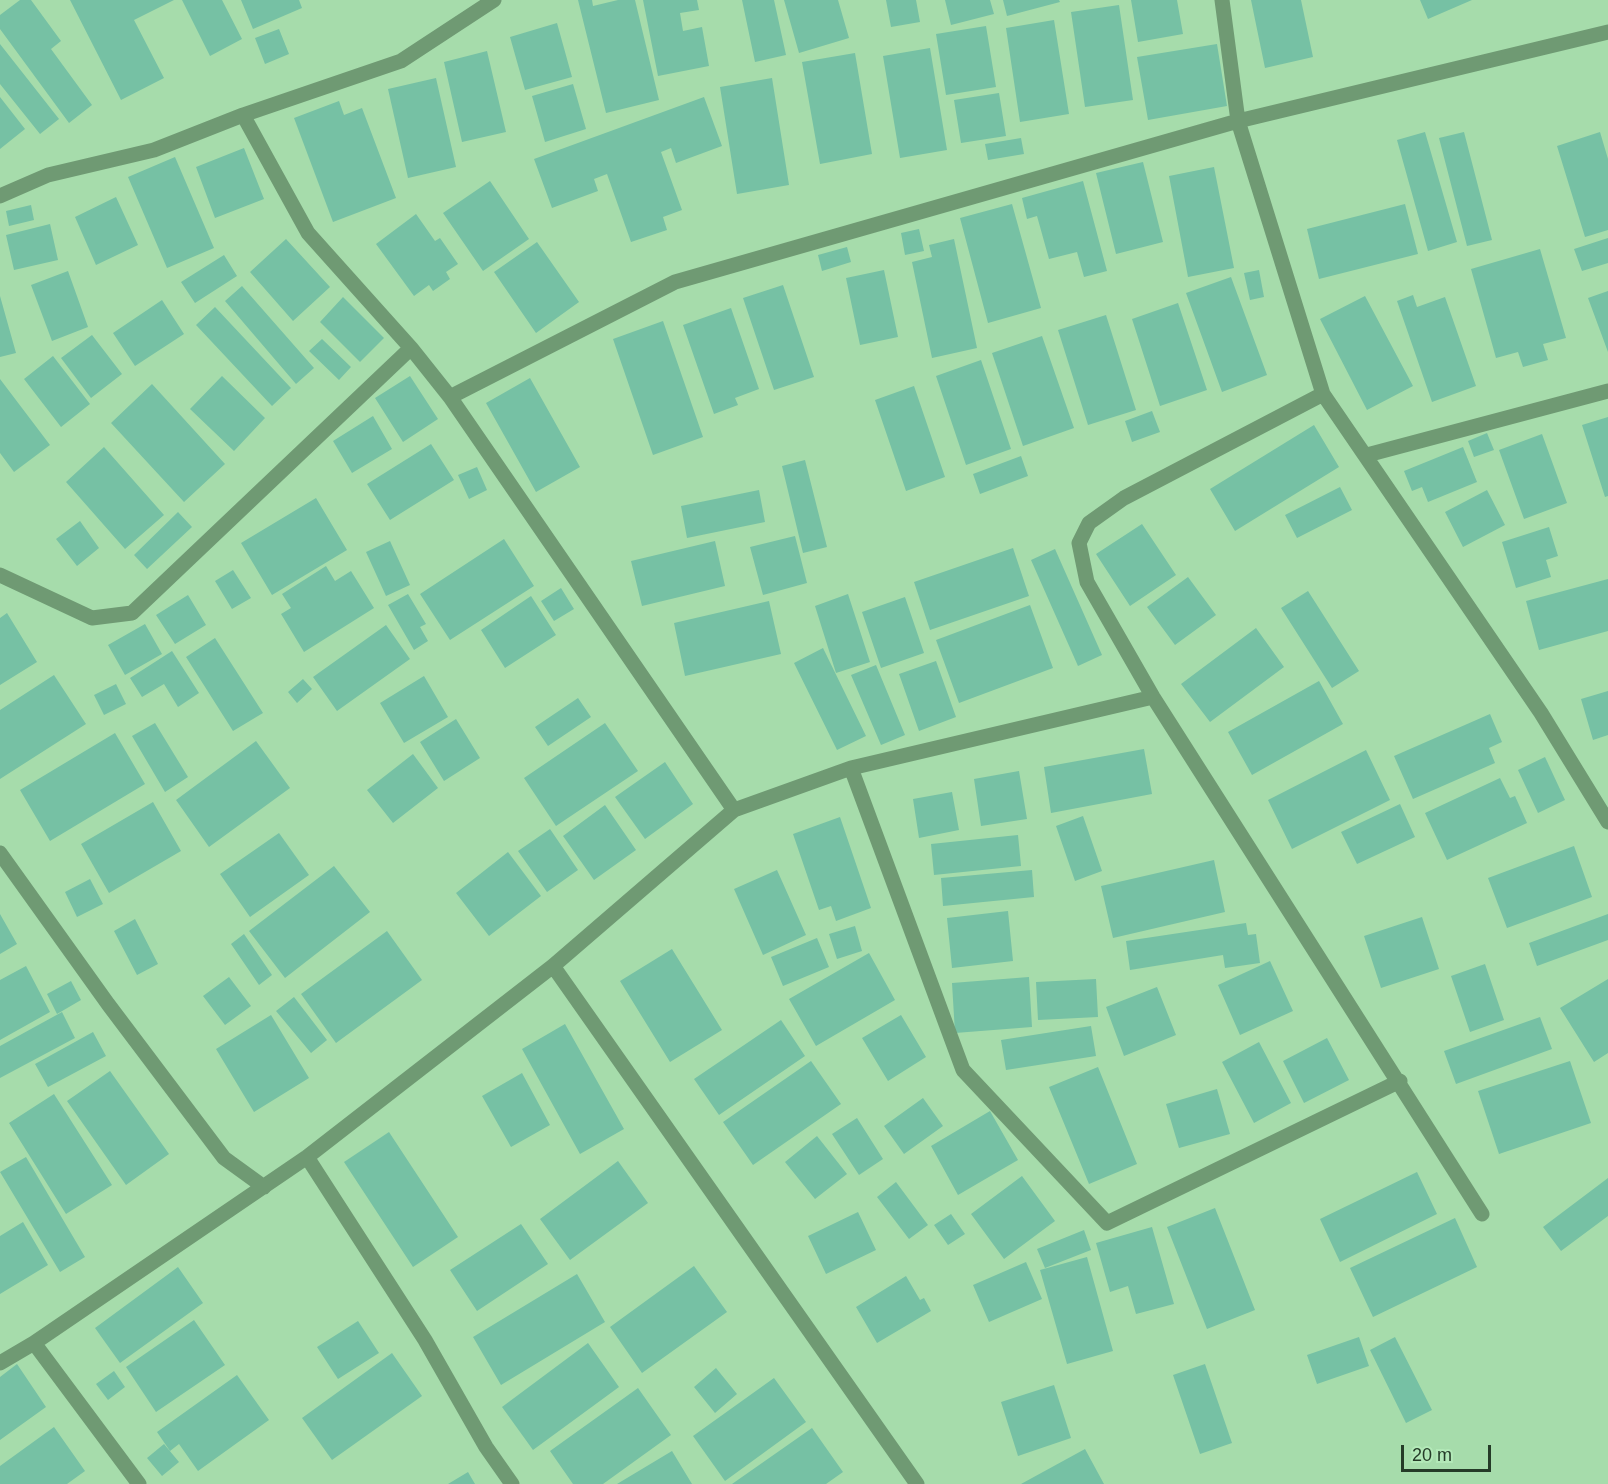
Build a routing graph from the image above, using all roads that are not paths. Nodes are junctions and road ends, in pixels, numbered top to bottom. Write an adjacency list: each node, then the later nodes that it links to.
1 (494, 0): 4 (street)
2 (1222, 0): 5 (street)
3 (1608, 32): 5 (street)
4 (243, 115): 6 (street); 7 (street)
5 (1238, 121): 9 (street); 10 (street)
6 (0, 196)
7 (411, 348): 10 (street); 12 (street)
8 (1608, 391): 11 (street)
9 (1323, 394): 11 (street); 13 (street)
10 (450, 397): 15 (street)
11 (1367, 455): 16 (street)
12 (0, 575)
13 (1153, 697): 14 (street); 19 (street)
14 (851, 768): 15 (street); 19 (street)
15 (734, 810): 18 (street)
16 (1608, 822)
17 (0, 853): 21 (street)
18 (554, 966): 20 (street); 27 (street)
19 (1400, 1081): 22 (street)
20 (307, 1157): 21 (street); 26 (street)
21 (264, 1187): 23 (street)
22 (1482, 1214)
23 (34, 1343): 24 (street); 25 (street)
24 (0, 1363)
25 (140, 1484)
26 (512, 1484)
27 (917, 1484)

